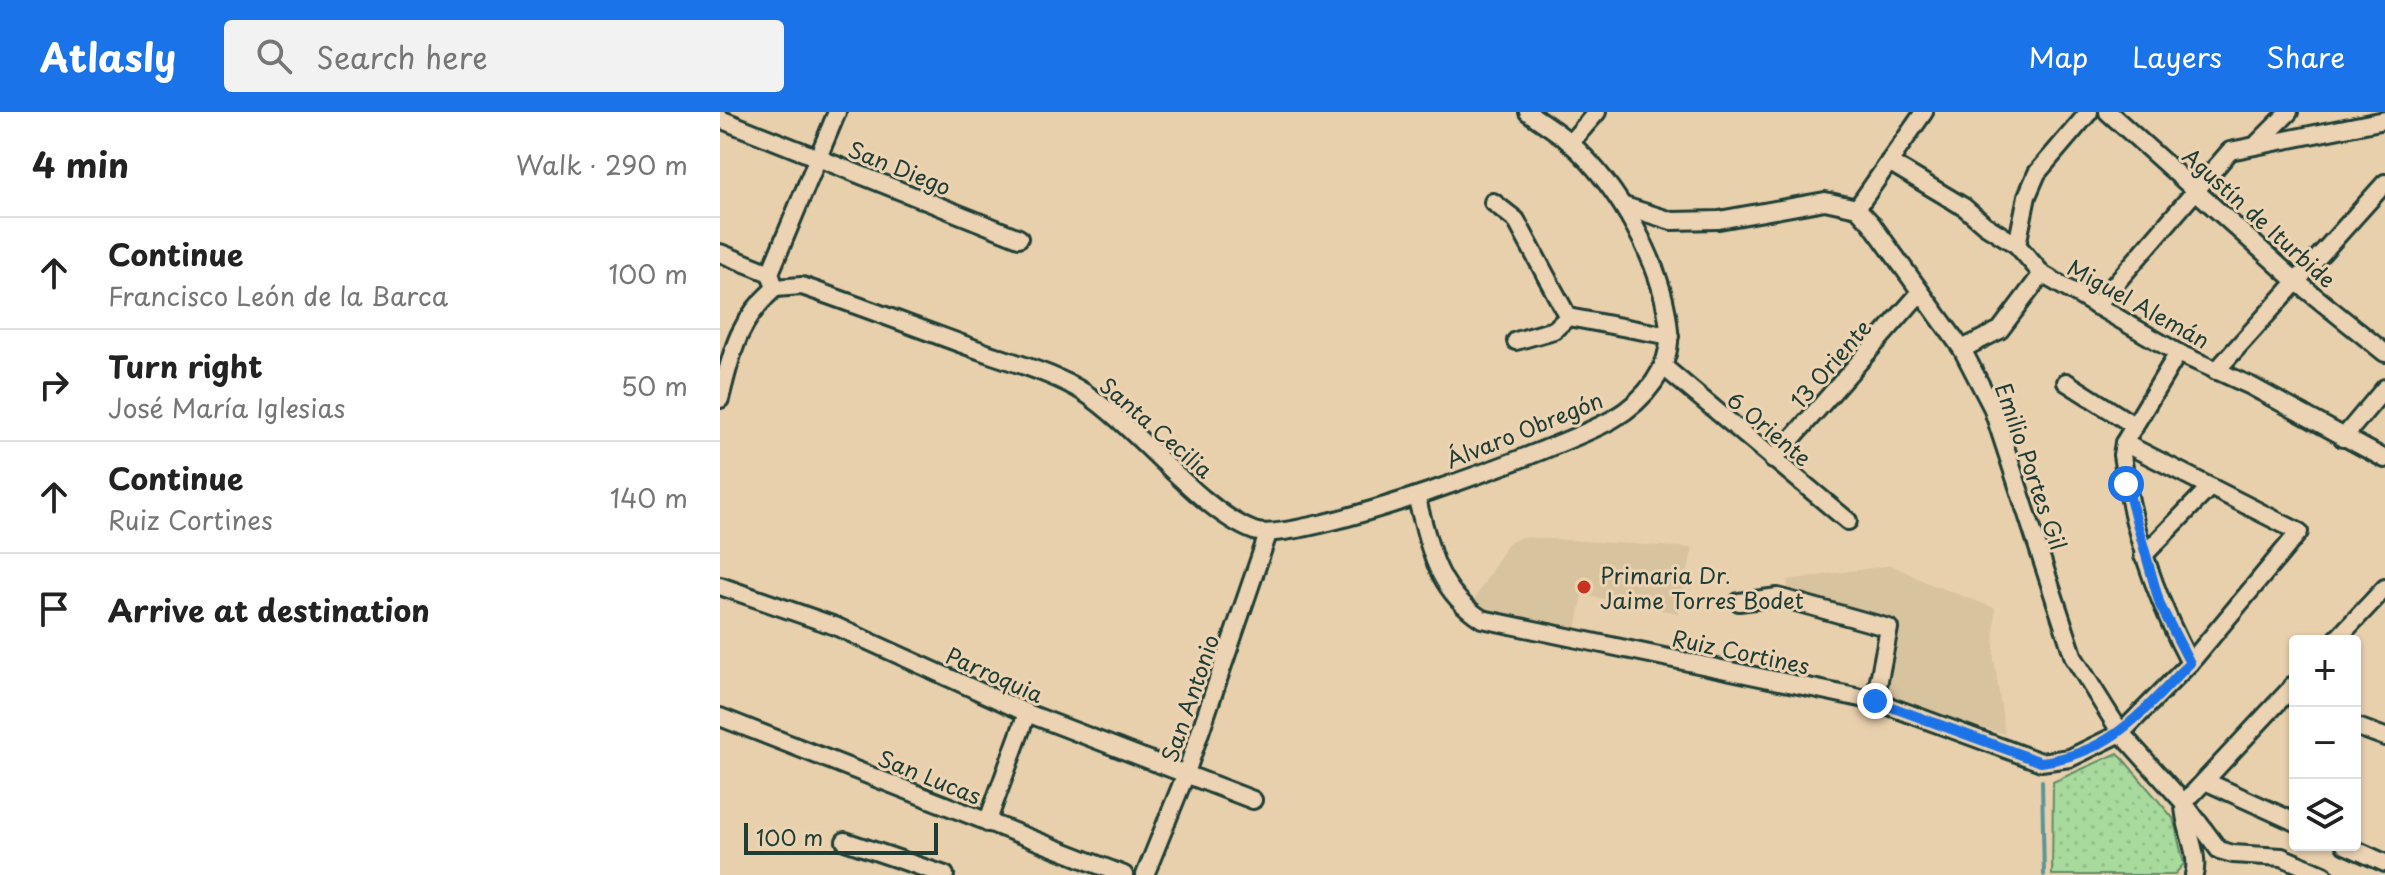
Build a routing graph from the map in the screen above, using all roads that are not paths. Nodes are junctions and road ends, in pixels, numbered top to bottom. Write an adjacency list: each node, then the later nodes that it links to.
1 (837, 112): 12 (street)
2 (1528, 112): 10 (street, Álvaro Obregón)
3 (1597, 112): 10 (street)
4 (1924, 112): 13 (street)
5 (2089, 112): 20 (street)
6 (2108, 112): 15 (street, Agustín de Iturbide)
7 (2289, 112): 11 (street)
8 (720, 119): 12 (street, San Diego)
9 (2385, 120): 11 (street)
10 (1570, 143): 17 (street, Álvaro Obregón)
11 (2256, 144): 15 (street)
12 (816, 157): 19 (street, San Diego); 23 (street)
13 (1889, 162): 18 (street); 20 (street, Miguel Alemán)
14 (2385, 183): 24 (street)
15 (2198, 190): 24 (street, Agustín de Iturbide); 26 (street)
16 (1493, 202): 27 (street)
17 (1624, 206): 18 (street); 28 (street, Álvaro Obregón)
18 (1857, 208): 25 (street, Emilio Portes Gil)
19 (1019, 238)
20 (2017, 245): 22 (street, Miguel Alemán)
21 (720, 253): 23 (street, Santa Cecilia)
22 (2042, 274): 26 (street, Miguel Alemán); 30 (street)
23 (773, 280): 37 (street); 46 (street, Santa Cecilia)
24 (2297, 282): 32 (street, Agustín de Iturbide); 34 (street)
25 (1919, 294): 30 (street, Emilio Portes Gil); 42 (street, 13 Oriente)
26 (2096, 306): 31 (street, Miguel Alemán)
27 (1568, 317): 28 (street); 29 (street)
28 (1670, 336): 33 (street, Álvaro Obregón)
29 (1516, 341)
30 (1962, 349): 58 (street, Emilio Portes Gil)
31 (2178, 353): 34 (street, Miguel Alemán); 38 (street)
32 (2385, 353)
33 (1664, 367): 42 (street, 6 Oriente); 44 (street, Álvaro Obregón)
34 (2216, 371): 39 (street, Miguel Alemán)
35 (2066, 382): 38 (street)
36 (2385, 388): 39 (street)
37 (720, 399)
38 (2135, 426): 40 (street)
39 (2343, 438): 41 (street, Miguel Alemán)
40 (2124, 443): 43 (street); 47 (street)
41 (2385, 459)
42 (1773, 460): 45 (street, 6 Oriente)
43 (2210, 487): 47 (street); 52 (street, Ruiz Cortines)
44 (1416, 496): 46 (street); 54 (street, Ruiz Cortines)
45 (1848, 521)
46 (1268, 534): 60 (street, San Antonio)
47 (2143, 556): 52 (street)
48 (720, 586): 55 (street, Parroquia)
49 (2382, 595): 51 (street)
50 (1739, 602): 54 (street)
51 (2341, 635)
52 (2190, 663): 58 (street, Ruiz Cortines)
53 (2289, 700): 61 (street)
54 (1875, 701): 58 (street, Ruiz Cortines)
55 (1027, 713): 60 (street, Parroquia); 65 (street)
56 (720, 717): 65 (street, San Lucas)
57 (2361, 728): 59 (street)
58 (2121, 733): 63 (street, Emilio Portes Gil)
59 (2385, 737)
60 (1185, 776): 62 (street, Parroquia); 71 (street, San Antonio)
61 (2205, 781): 63 (street); 64 (street)
62 (1253, 800)
63 (2184, 803): 72 (street); 73 (street, Emilio Portes Gil)
64 (2289, 819)
65 (987, 823): 70 (street, San Lucas)
66 (845, 841): 69 (street)
67 (2358, 851): 68 (street)
68 (2385, 863)
69 (945, 875)
70 (1124, 875)
71 (1145, 875)
72 (2194, 875)
73 (2324, 875)

